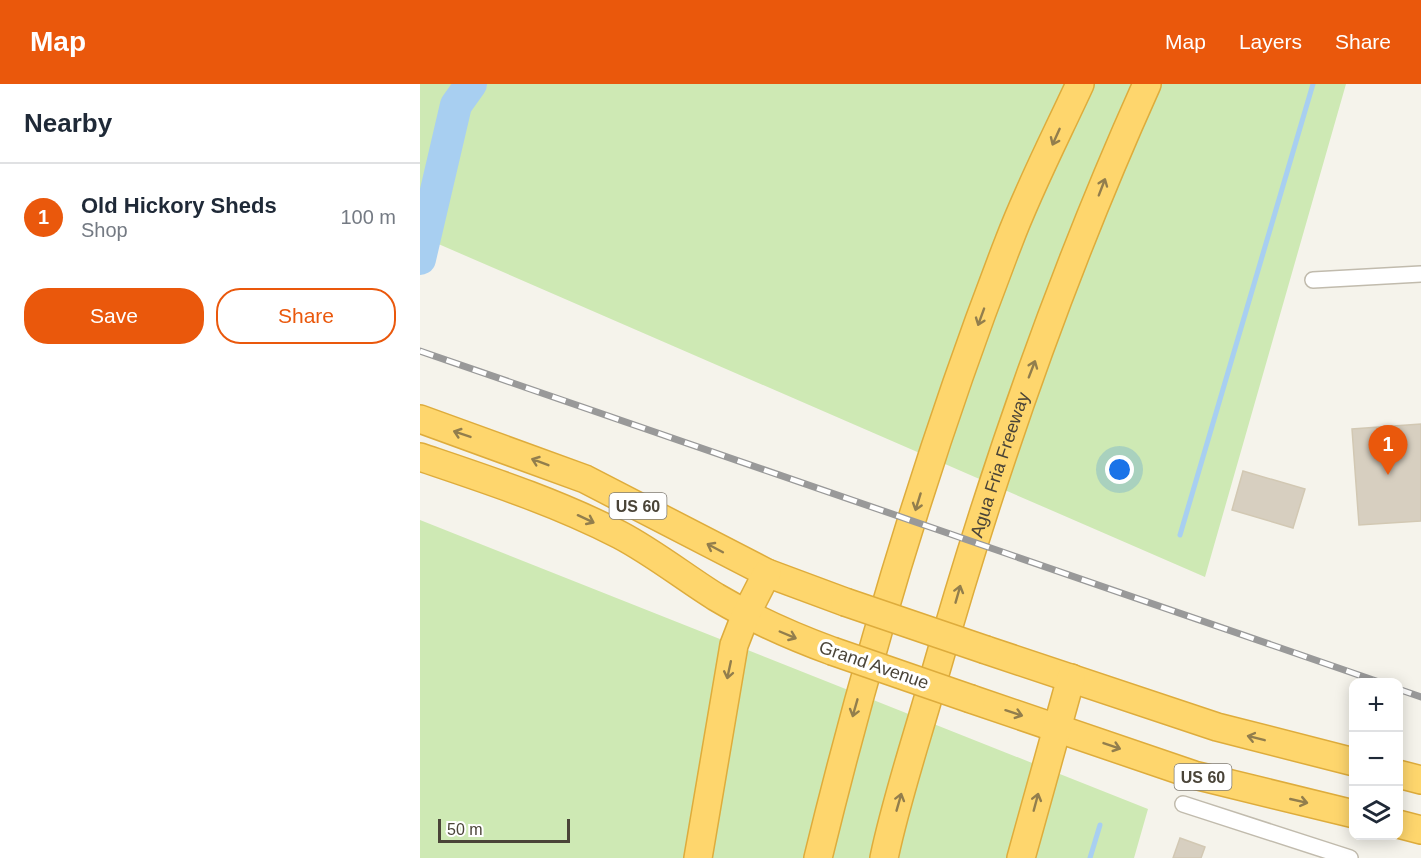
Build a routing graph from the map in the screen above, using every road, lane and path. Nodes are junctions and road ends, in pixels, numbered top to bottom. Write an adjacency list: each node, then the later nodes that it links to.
1 (1080, 84): 19 (highway, one-way to 19)
2 (1147, 84): 20 (highway, Agua Fria Freeway, one-way to 2)
3 (1421, 274): 4 (street)
4 (1313, 280)
5 (420, 419): 7 (highway, US 60, one-way to 5)
6 (420, 457): 8 (highway, Grand Avenue / US 60, one-way to 8)
7 (767, 573): 8 (highway); 9 (highway, US 60, bridge)
8 (746, 614): 10 (highway, Grand Avenue / US 60, one-way to 10, bridge); 18 (highway, one-way to 18)
9 (1071, 678): 10 (highway); 11 (highway, US 60, one-way to 9)
10 (1056, 727): 15 (highway, Grand Avenue / US 60, one-way to 15); 21 (highway, one-way to 10)
11 (1349, 761)
12 (1403, 775): 13 (highway)
13 (1421, 780)
14 (1183, 804): 22 (street)
15 (1349, 813)
16 (1403, 826): 17 (highway)
17 (1421, 830)
18 (698, 858)
19 (818, 858)
20 (884, 858)
21 (1021, 858)
22 (1350, 858)

